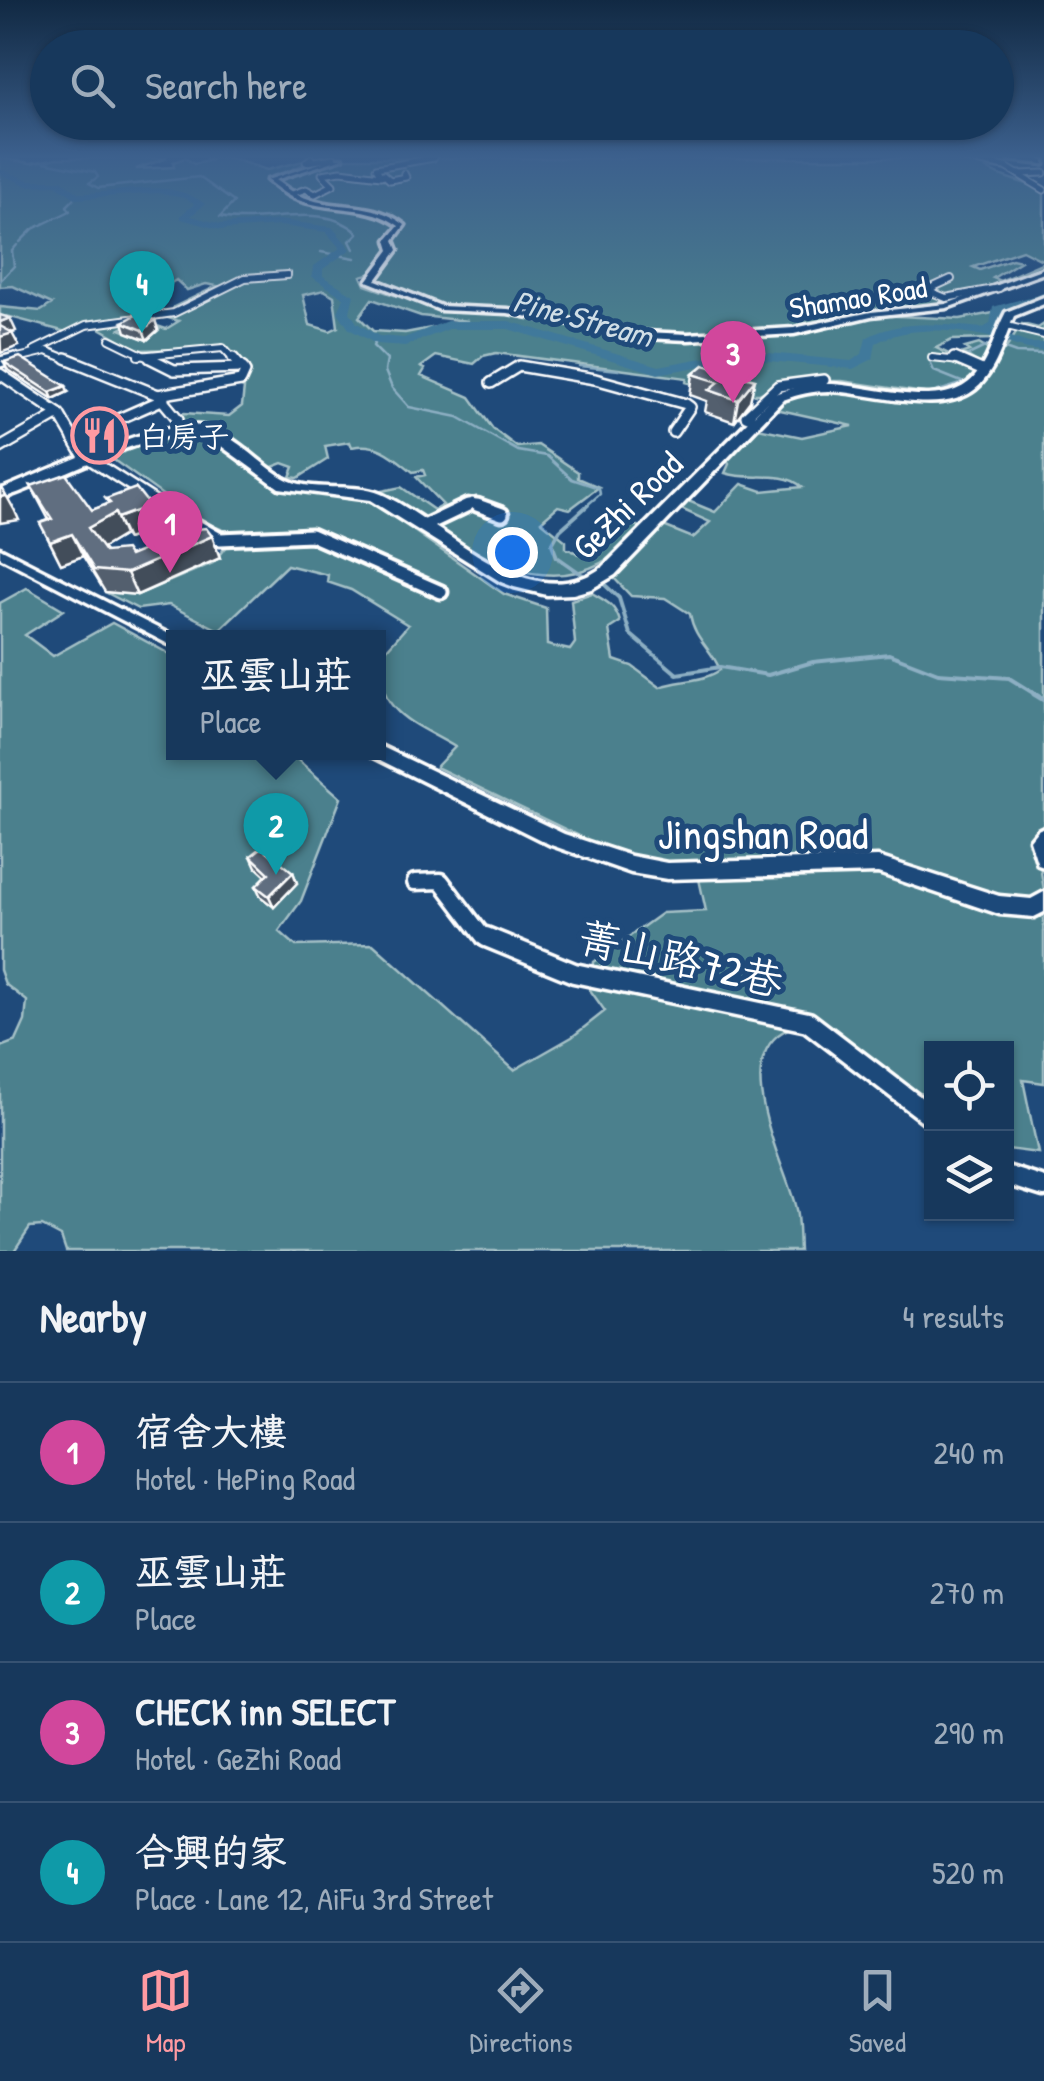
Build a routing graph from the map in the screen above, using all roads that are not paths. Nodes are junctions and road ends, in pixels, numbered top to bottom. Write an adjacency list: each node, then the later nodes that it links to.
1 (387, 216): 5 (street, Shamao Road)
2 (1044, 270): 5 (street, Shamao Road)
3 (287, 274): 10 (street)
4 (951, 280): 5 (street)
5 (999, 288)
6 (1044, 300): 7 (main road)
7 (1007, 324): 8 (street); 15 (main road, GeZhi Road)
8 (1044, 335)
9 (110, 339): 11 (street)
10 (35, 350): 13 (street); 20 (street)
11 (138, 356): 14 (street); 14 (street)
12 (932, 358): 15 (street)
13 (0, 362)
14 (243, 368): 20 (street)
15 (984, 371): 21 (main road, GeZhi Road)
16 (0, 374): 18 (street)
17 (824, 380): 21 (street)
18 (5, 382): 22 (street)
19 (491, 384): 24 (street)
20 (161, 397): 23 (street); 25 (street)
21 (760, 411): 30 (main road, GeZhi Road)
22 (59, 414): 25 (street); 26 (street)
23 (177, 430): 27 (main road); 30 (main road, GeZhi Road)
24 (673, 432)
25 (73, 438): 27 (street)
26 (0, 448)
27 (92, 460): 28 (main road); 32 (street)
28 (0, 495)
29 (502, 514): 30 (street)
30 (424, 526)
31 (0, 552): 33 (street)
32 (441, 592)
33 (166, 638)
34 (386, 756): 38 (street, Jingshan Road)
35 (1044, 836): 36 (street)
36 (1044, 859)
37 (415, 882): 39 (street, 菁山路72巷)
38 (1044, 901)
39 (924, 1111)
40 (1014, 1178): 41 (street)
41 (1044, 1188)

